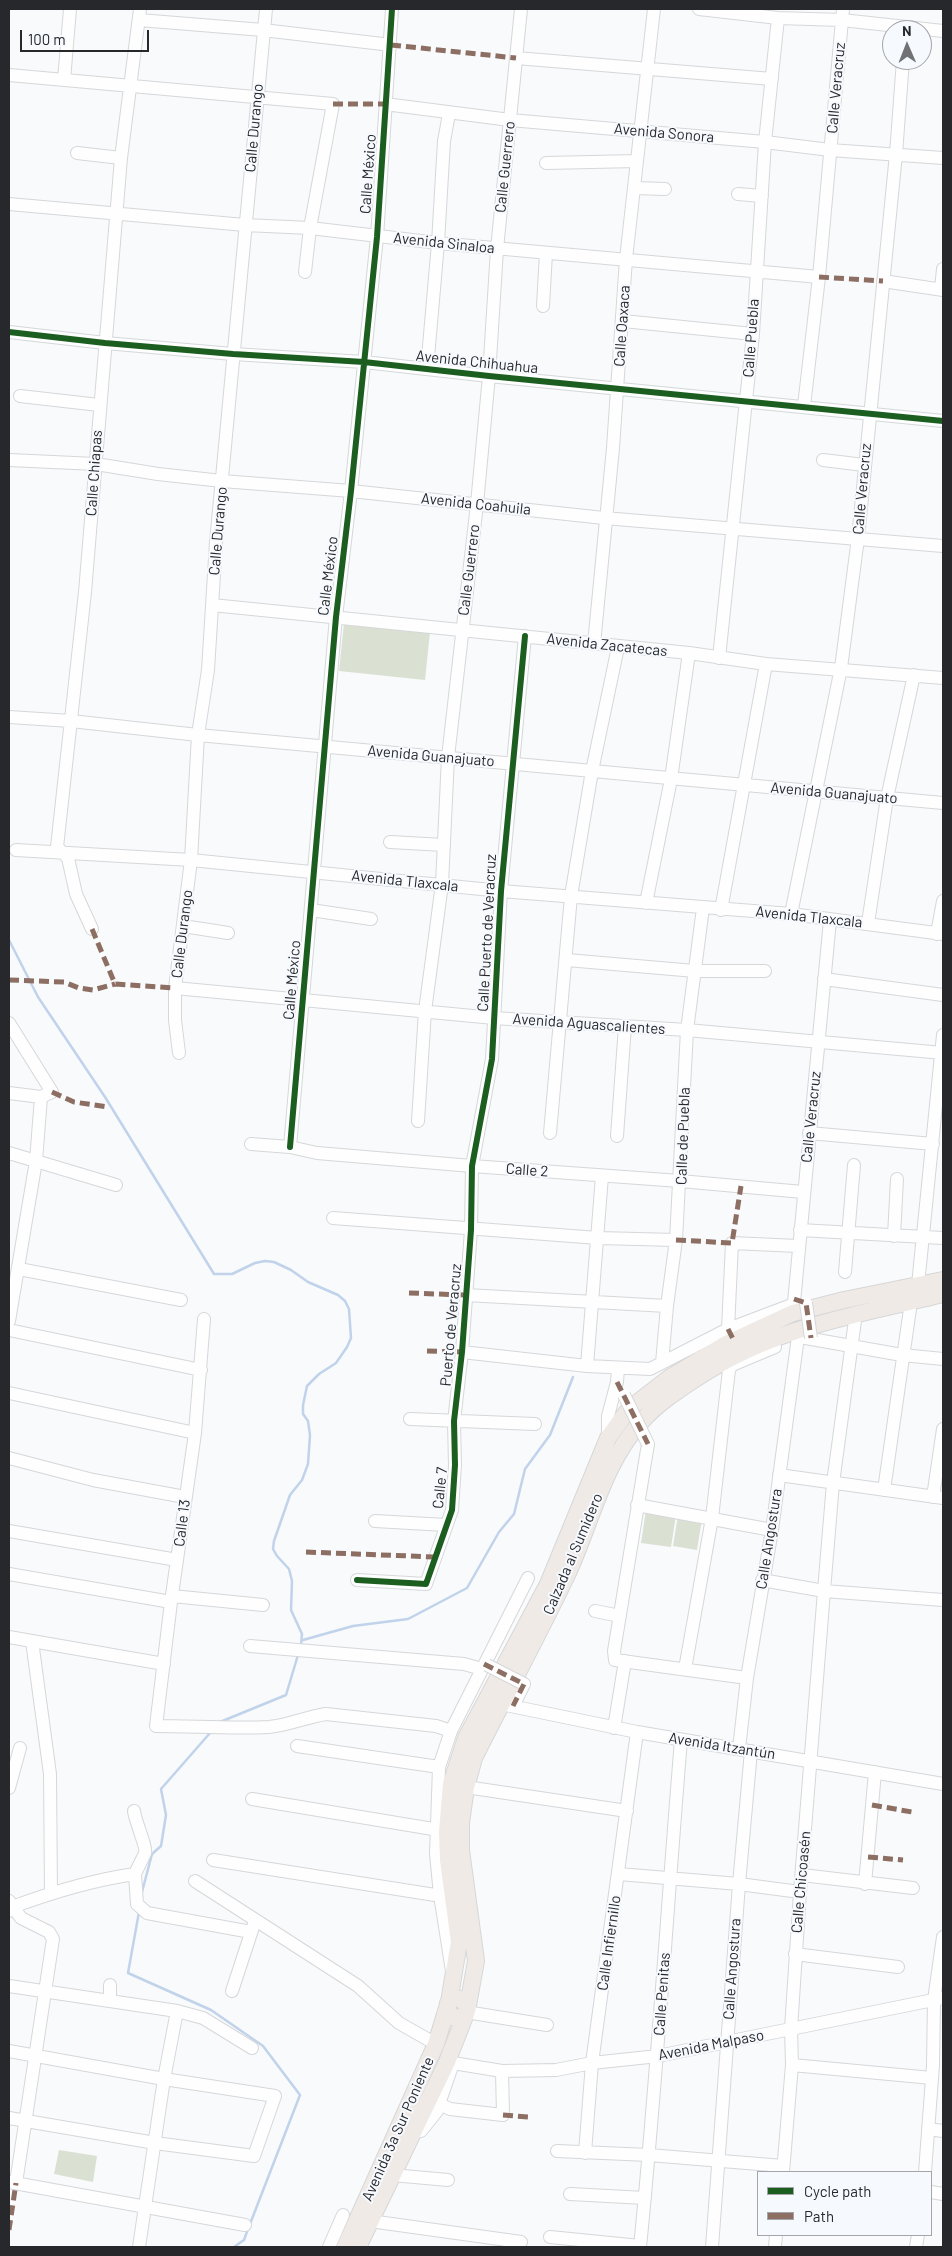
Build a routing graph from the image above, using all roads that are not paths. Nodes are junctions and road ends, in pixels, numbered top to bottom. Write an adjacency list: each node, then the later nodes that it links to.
1 (70, 9): 18 (street)
2 (266, 9): 11 (street, Calle Durango)
3 (392, 9): 12 (street, Calle México)
4 (521, 9): 13 (street, Calle Guerrero)
5 (654, 9): 14 (street, Calle Oaxaca)
6 (699, 9): 9 (street)
7 (140, 14): 11 (street); 19 (street, Calle Chiapas)
8 (842, 15): 9 (street); 10 (street); 26 (street, Calle Veracruz)
9 (778, 18): 17 (street, Calle Puebla)
10 (882, 24)
11 (263, 30): 12 (street); 20 (street, Calle Durango)
12 (391, 45): 21 (street, Calle México)
13 (516, 58): 14 (street); 23 (street, Calle Guerrero)
14 (646, 68): 17 (street); 24 (street, Calle Oaxaca)
15 (902, 70): 28 (street, Calle Veracruz)
16 (9, 76): 18 (street)
17 (772, 79): 25 (street, Calle Puebla)
18 (64, 80): 19 (street)
19 (130, 85): 20 (street); 29 (street, Calle Chiapas)
20 (256, 97): 39 (street, Calle Durango); 40 (street)
21 (385, 104): 22 (street, Avenida Sonora); 41 (street, Calle México)
22 (450, 114): 23 (street, Avenida Sonora); 42 (street)
23 (510, 120): 24 (street, Avenida Sonora); 43 (street, Calle Guerrero)
24 (639, 131): 25 (street, Avenida Sonora); 31 (street, Calle Oaxaca)
25 (765, 142): 26 (street, Avenida Sonora); 36 (street, Calle Puebla)
26 (830, 150): 28 (street, Avenida Sonora); 49 (street, Calle Veracruz)
27 (77, 153): 29 (street)
28 (896, 154): 30 (street, Avenida Sonora); 50 (street, Calle Veracruz)
29 (121, 158): 38 (street, Calle Chiapas)
30 (943, 158)
31 (637, 161): 32 (street); 33 (street, Calle Oaxaca)
32 (546, 163)
33 (634, 188): 34 (street); 45 (street, Calle Oaxaca)
34 (665, 189)
35 (738, 194): 36 (street)
36 (762, 196): 48 (street, Calle Puebla)
37 (9, 204): 38 (street, Avenida Sinaloa)
38 (118, 213): 39 (street, Avenida Sinaloa); 56 (street, Calle Chiapas)
39 (245, 225): 40 (street, Avenida Sinaloa); 57 (street, Calle Durango)
40 (310, 228): 41 (street, Avenida Sinaloa); 47 (street)
41 (377, 237): 42 (street, Avenida Sinaloa); 58 (street, Calle México)
42 (438, 243): 43 (street, Avenida Sinaloa); 59 (street)
43 (497, 249): 44 (street, Avenida Sinaloa); 60 (street, Calle Guerrero)
44 (546, 253): 45 (street, Avenida Sinaloa); 52 (street)
45 (626, 259): 48 (street, Avenida Sinaloa); 53 (street, Calle Oaxaca)
46 (943, 269): 51 (street)
47 (305, 272)
48 (756, 272): 49 (street, Avenida Sinaloa); 55 (street, Calle Puebla)
49 (819, 277): 65 (street, Calle Veracruz)
50 (883, 281): 51 (street); 66 (street, Calle Veracruz)
51 (942, 289)
52 (543, 306)
53 (623, 320): 55 (street); 61 (street, Calle Oaxaca)
54 (9, 332): 56 (street, Avenida Chihuahua)
55 (753, 334): 63 (street, Calle Puebla)
56 (105, 343): 57 (street, Avenida Chihuahua); 64 (street, Calle Chiapas)
57 (233, 354): 58 (street, Avenida Chihuahua); 72 (street, Calle Durango)
58 (364, 362): 59 (street, Avenida Chihuahua); 73 (street, Calle México)
59 (427, 369): 60 (street, Avenida Chihuahua)
60 (489, 376): 61 (street, Avenida Chihuahua); 74 (street, Calle Guerrero)
61 (617, 389): 63 (street, Avenida Chihuahua); 75 (street, Calle Oaxaca)
62 (20, 396): 64 (street)
63 (746, 401): 65 (street, Avenida Chihuahua); 76 (street, Calle Puebla)
64 (99, 405): 70 (street, Calle Chiapas)
65 (804, 406): 66 (street, Avenida Chihuahua)
66 (869, 413): 67 (street, Avenida Chihuahua); 71 (street, Calle Veracruz)
67 (943, 421)
68 (9, 460): 70 (street, Avenida Coahuila)
69 (823, 460): 71 (street)
70 (96, 464): 72 (street, Avenida Coahuila); 92 (street, Calle Chiapas)
71 (864, 465): 77 (street, Calle Veracruz)
72 (222, 481): 73 (street, Avenida Coahuila); 79 (street, Calle Durango)
73 (351, 491): 74 (street, Avenida Coahuila); 80 (street, Calle México)
74 (477, 504): 75 (street, Avenida Coahuila); 81 (street, Calle Guerrero)
75 (604, 518): 76 (street, Avenida Coahuila); 83 (street, Calle Oaxaca)
76 (732, 528): 77 (street, Avenida Coahuila); 86 (street, Calle Puebla)
77 (858, 538): 78 (street, Avenida Coahuila); 88 (street, Calle Veracruz)
78 (943, 546)
79 (212, 605): 80 (street, Avenida Zacatecas); 93 (street, Calle Durango)
80 (336, 617): 81 (street, Avenida Zacatecas); 94 (street, Calle México)
81 (462, 629): 82 (street, Avenida Zacatecas); 95 (street, Calle Guerrero)
82 (525, 636): 83 (street, Avenida Zacatecas); 96 (street, Calle Puerto de Veracruz)
83 (594, 644): 84 (street, Avenida Zacatecas)
84 (618, 647): 85 (street, Avenida Zacatecas); 97 (street)
85 (688, 653): 86 (street, Avenida Zacatecas); 98 (street)
86 (719, 658): 87 (street, Avenida Zacatecas)
87 (766, 664): 88 (street, Avenida Zacatecas); 99 (street)
88 (841, 668): 89 (street, Avenida Zacatecas); 100 (street, Calle Veracruz)
89 (914, 675): 90 (street, Avenida Zacatecas); 101 (street)
90 (943, 678)
91 (12, 717): 92 (street, Avenida Guanajuato)
92 (71, 721): 93 (street, Avenida Guanajuato); 106 (street, Calle Chiapas)
93 (198, 735): 94 (street, Avenida Guanajuato); 107 (street, Calle Durango)
94 (325, 746): 95 (street, Avenida Guanajuato); 108 (street, Calle México)
95 (448, 757): 96 (street, Avenida Guanajuato); 104 (street, Calle Guerrero)
96 (513, 763): 97 (street, Avenida Guanajuato); 110 (street, Calle Puerto de Veracruz)
97 (592, 771): 98 (street, Avenida Guanajuato); 111 (street)
98 (672, 779): 99 (street, Avenida Guanajuato); 113 (street)
99 (743, 785): 100 (street, Avenida Guanajuato); 116 (street)
100 (816, 791): 101 (street, Avenida Guanajuato); 117 (street, Calle Veracruz)
101 (887, 798): 102 (street, Avenida Guanajuato); 120 (street)
102 (943, 803)
103 (390, 842): 104 (street)
104 (444, 846): 109 (street, Calle Guerrero)
105 (16, 850): 106 (street, Avenida Tlaxcala)
106 (62, 852): 107 (street, Avenida Tlaxcala); 122 (street, Calle Chiapas)
107 (191, 860): 108 (street, Avenida Tlaxcala); 121 (street, Calle Durango)
108 (314, 872): 109 (street, Avenida Tlaxcala); 115 (street, Calle México)
109 (442, 884): 110 (street, Avenida Tlaxcala); 132 (street, Calle Guerrero)
110 (500, 891): 111 (street, Avenida Tlaxcala); 133 (street, Calle Puerto de Veracruz)
111 (572, 896): 113 (street, Avenida Tlaxcala); 125 (street)
112 (943, 901): 124 (street)
113 (646, 903): 114 (street, Avenida Tlaxcala)
114 (703, 908): 116 (street, Avenida Tlaxcala); 126 (street, Calle de Puebla)
115 (311, 910): 118 (street); 131 (street, Calle México)
116 (721, 910): 117 (street, Avenida Tlaxcala)
117 (791, 914): 119 (street, Avenida Tlaxcala)
118 (370, 919)
119 (830, 920): 120 (street, Avenida Tlaxcala); 128 (street, Calle Veracruz)
120 (868, 923): 124 (street, Avenida Tlaxcala)
121 (183, 926): 123 (street); 129 (street, Calle Durango)
122 (92, 929)
123 (228, 933)
124 (940, 934)
125 (566, 960): 126 (street); 134 (street)
126 (695, 971): 127 (street); 137 (street, Calle de Puebla)
127 (765, 971)
128 (824, 979): 130 (street); 139 (street, Calle Veracruz)
129 (175, 988): 131 (street, Avenida Aguascalientes); 140 (street, Calle Durango)
130 (943, 995)
131 (302, 999): 132 (street, Avenida Aguascalientes); 151 (street, Calle México)
132 (425, 1011): 133 (street, Avenida Aguascalientes); 145 (street, Calle Guerrero)
133 (494, 1018): 134 (street, Avenida Aguascalientes); 155 (street, Calle Puerto de Veracruz)
134 (562, 1022): 136 (street, Avenida Aguascalientes); 146 (street)
135 (9, 1024): 143 (street)
136 (625, 1026): 137 (street, Avenida Aguascalientes); 148 (street)
137 (688, 1030): 139 (street, Avenida Aguascalientes); 158 (street, Calle de Puebla)
138 (943, 1035): 141 (street)
139 (818, 1041): 141 (street, Avenida Aguascalientes); 147 (street, Calle Veracruz)
140 (179, 1053)
141 (942, 1053): 144 (street)
142 (9, 1093): 143 (street)
143 (46, 1094): 153 (street)
144 (939, 1113): 150 (street)
145 (418, 1121)
146 (550, 1133)
147 (809, 1133): 150 (street); 160 (street, Calle Veracruz)
148 (617, 1136)
149 (251, 1144): 151 (street, Calle 2)
150 (933, 1144): 167 (street)
151 (290, 1147): 155 (street, Calle 2)
152 (9, 1153): 153 (street)
153 (36, 1161): 159 (street); 171 (street)
154 (854, 1165): 164 (street)
155 (472, 1166): 156 (street, Calle 2); 162 (street, Calle Puerto de Veracruz)
156 (602, 1176): 158 (street, Calle 2); 166 (street)
157 (897, 1179): 165 (street)
158 (680, 1181): 160 (street, Calle 2); 169 (street, Calle de Puebla)
159 (116, 1185)
160 (804, 1192): 163 (street, Calle Veracruz)
161 (333, 1218): 162 (street)
162 (471, 1230): 166 (street); 176 (street, Puerto de Veracruz)
163 (800, 1230): 164 (street); 170 (street, Calle Veracruz)
164 (849, 1234): 165 (street); 172 (street)
165 (894, 1236): 167 (street)
166 (598, 1238): 169 (street); 178 (street)
167 (924, 1238): 168 (street); 174 (street)
168 (943, 1238)
169 (676, 1240): 181 (street, Calle de Puebla)
170 (798, 1246): 183 (street, Calle Veracruz); 186 (street)
171 (19, 1269): 177 (street); 180 (street)
172 (845, 1272)
173 (943, 1280): 174 (main road, Calzada al Sumidero)
174 (918, 1285): 183 (main road, Calzada al Sumidero)
175 (943, 1294): 179 (main road, Calzada al Sumidero)
176 (466, 1295): 178 (street); 189 (street, Puerto de Veracruz)
177 (181, 1300)
178 (591, 1302): 181 (street); 193 (street)
179 (911, 1302): 182 (main road, Calzada al Sumidero); 190 (street)
180 (10, 1306): 185 (street)
181 (667, 1306): 192 (street, Calle de Puebla)
182 (856, 1313): 183 (main road, Calzada al Sumidero); 188 (street, Calle Chicoasén)
183 (799, 1318): 186 (street); 188 (street); 203 (main road, Calzada al Sumidero); 205 (street, Calle Angostura); 211 (street); 235 (main road, Calzada al Sumidero)
184 (204, 1319): 195 (street, Calle 13)
185 (9, 1321)
186 (728, 1329): 192 (street)
187 (9, 1330): 195 (street)
188 (852, 1346): 190 (street); 206 (street, Calle Chicoasén)
189 (462, 1352): 193 (street); 199 (street, Puerto de Veracruz)
190 (902, 1355): 191 (street); 207 (street)
191 (943, 1359)
192 (662, 1363): 194 (street)
193 (587, 1366): 194 (street)
194 (618, 1368): 196 (street)
195 (201, 1370): 202 (street, Calle 13)
196 (617, 1382): 203 (street); 210 (street, bridge)
197 (9, 1393): 202 (street)
198 (410, 1419): 199 (street)
199 (454, 1421): 200 (street); 213 (street, Calle 7)
200 (535, 1424)
201 (943, 1430): 209 (street)
202 (195, 1433): 208 (street, Calle 13)
203 (608, 1438): 252 (main road, Calzada al Sumidero)
204 (9, 1458): 208 (street)
205 (779, 1475): 206 (street); 214 (street, Calle Angostura)
206 (833, 1483): 207 (street); 221 (street, Calle Chicoasén)
207 (884, 1490): 209 (street)
208 (185, 1497): 216 (street, Calle 13)
209 (938, 1497)
210 (637, 1505): 211 (street); 226 (street)
211 (712, 1518): 214 (street); 233 (street)
212 (375, 1521): 213 (street)
213 (446, 1525): 219 (street, Calle 7)
214 (772, 1530): 220 (street, Calle Angostura)
215 (9, 1531): 216 (street)
216 (178, 1560): 222 (street, Calle 13)
217 (9, 1574): 222 (street)
218 (528, 1578): 232 (street)
219 (357, 1580)
220 (762, 1580): 221 (street); 234 (street, Calle Angostura)
221 (824, 1591): 223 (street); 243 (street, Calle Chicoasén)
222 (171, 1599): 224 (street); 231 (street, Calle 13)
223 (943, 1600)
224 (263, 1605)
225 (596, 1611): 226 (street)
226 (620, 1616): 230 (street)
227 (9, 1637): 228 (street)
228 (32, 1641): 231 (street); 262 (street)
229 (250, 1646): 232 (street)
230 (620, 1661): 233 (street); 236 (street)
231 (164, 1664): 237 (street, Calle 13)
232 (484, 1666): 235 (street, bridge); 237 (street)
233 (685, 1670): 234 (street)
234 (747, 1678): 242 (street, Calle Angostura)
235 (507, 1705): 236 (street, Avenida Itzantún); 247 (main road, Calzada al Sumidero)
236 (614, 1728): 238 (street, Avenida Itzantún)
237 (451, 1731): 244 (street)
238 (637, 1732): 239 (street, Avenida Itzantún); 251 (street, Calle Infiernillo)
239 (681, 1740): 242 (street, Avenida Itzantún); 257 (street, Calle Penitas)
240 (297, 1746): 244 (street)
241 (20, 1748): 248 (street)
242 (745, 1750): 243 (street, Avenida Itzantún); 259 (street, Calle Angostura)
243 (810, 1760): 245 (street, Avenida Itzantún); 256 (street, Calle Chicoasén)
244 (439, 1767): 252 (street)
245 (876, 1772): 246 (street, Avenida Itzantún); 260 (street)
246 (943, 1784)
247 (466, 1787): 251 (street); 280 (main road, Calzada al Sumidero)
248 (9, 1788)
249 (252, 1799): 252 (street)
250 (134, 1811): 254 (street)
251 (627, 1811): 255 (street, Calle Infiernillo)
252 (442, 1831): 264 (main road, Calzada al Sumidero)
253 (213, 1860): 264 (street)
254 (135, 1874): 262 (street); 266 (street)
255 (619, 1874): 257 (street); 290 (street, Calle Infiernillo)
256 (802, 1875): 260 (street); 263 (street, Calle Chicoasén)
257 (669, 1879): 259 (street); 288 (street, Calle Penitas)
258 (195, 1882): 266 (street)
259 (739, 1884): 263 (street); 283 (street, Calle Angostura)
260 (865, 1884): 261 (street)
261 (913, 1888)
262 (51, 1892): 265 (street)
263 (800, 1892): 269 (street, Calle Chicoasén)
264 (446, 1895): 268 (main road, Calzada al Sumidero); 271 (street)
265 (10, 1906): 275 (street)
266 (253, 1926): 274 (street); 284 (street)
267 (943, 1937): 276 (street)
268 (459, 1942): 271 (main road, Avenida 3a Sur Poniente)
269 (795, 1954): 270 (street); 282 (street, Calle Chicoasén)
270 (898, 1967)
271 (454, 1977): 278 (main road, Avenida 3a Sur Poniente)
272 (110, 1985): 277 (street)
273 (9, 1986): 275 (street)
274 (232, 1991)
275 (46, 1992): 277 (street); 287 (street)
276 (939, 1999): 282 (street, Avenida Malpaso); 292 (street)
277 (110, 2000): 279 (street)
278 (448, 2005): 280 (main road); 284 (main road, Avenida 3a Sur Poniente)
279 (177, 2012): 285 (street); 294 (street)
280 (466, 2012): 281 (street); 289 (main road, Calzada al Sumidero)
281 (548, 2025)
282 (791, 2029): 283 (street, Avenida Malpaso); 291 (street, Calle Chicoasén)
283 (727, 2041): 288 (street, Avenida Malpaso); 305 (street, Calle Angostura)
284 (436, 2044): 321 (main road, Avenida 3a Sur Poniente)
285 (252, 2048)
286 (9, 2051): 287 (street)
287 (37, 2056): 294 (street); 297 (street)
288 (658, 2056): 290 (street, Avenida Malpaso); 304 (street, Calle Penitas)
289 (450, 2062): 293 (street, Avenida Malpaso); 295 (street); 300 (main road, Calzada al Sumidero)
290 (592, 2063): 293 (street, Avenida Malpaso); 303 (street, Calle Infiernillo)
291 (792, 2065): 292 (street); 306 (street, Calle Chicoasén)
292 (936, 2070): 298 (street)
293 (502, 2071): 295 (street)
294 (164, 2079): 301 (street); 301 (street)
295 (439, 2104): 300 (street)
296 (9, 2118): 297 (street)
297 (26, 2121): 301 (street); 310 (street)
298 (928, 2129): 299 (street); 307 (street)
299 (943, 2131)
300 (413, 2132): 308 (main road, Calzada al Sumidero)
301 (155, 2144): 313 (street)
302 (557, 2151): 303 (street)
303 (585, 2153): 304 (street)
304 (649, 2155): 305 (street); 312 (street, Calle Penitas)
305 (718, 2161): 306 (street); 324 (street, Calle Angostura)
306 (783, 2169)
307 (925, 2171)
308 (392, 2176): 309 (street); 315 (main road, Calzada al Sumidero)
309 (448, 2180)
310 (13, 2183): 313 (street)
311 (570, 2194): 312 (street)
312 (645, 2198): 323 (street, Calle Penitas)
313 (144, 2205): 316 (street); 319 (street)
314 (343, 2215): 320 (street)
315 (370, 2221): 318 (street); 322 (main road, Calzada al Sumidero)
316 (245, 2225)
317 (550, 2237): 323 (street)
318 (521, 2242)
319 (139, 2247)
320 (329, 2247)
321 (344, 2247)
322 (358, 2247)
323 (640, 2247)
324 (712, 2247)

